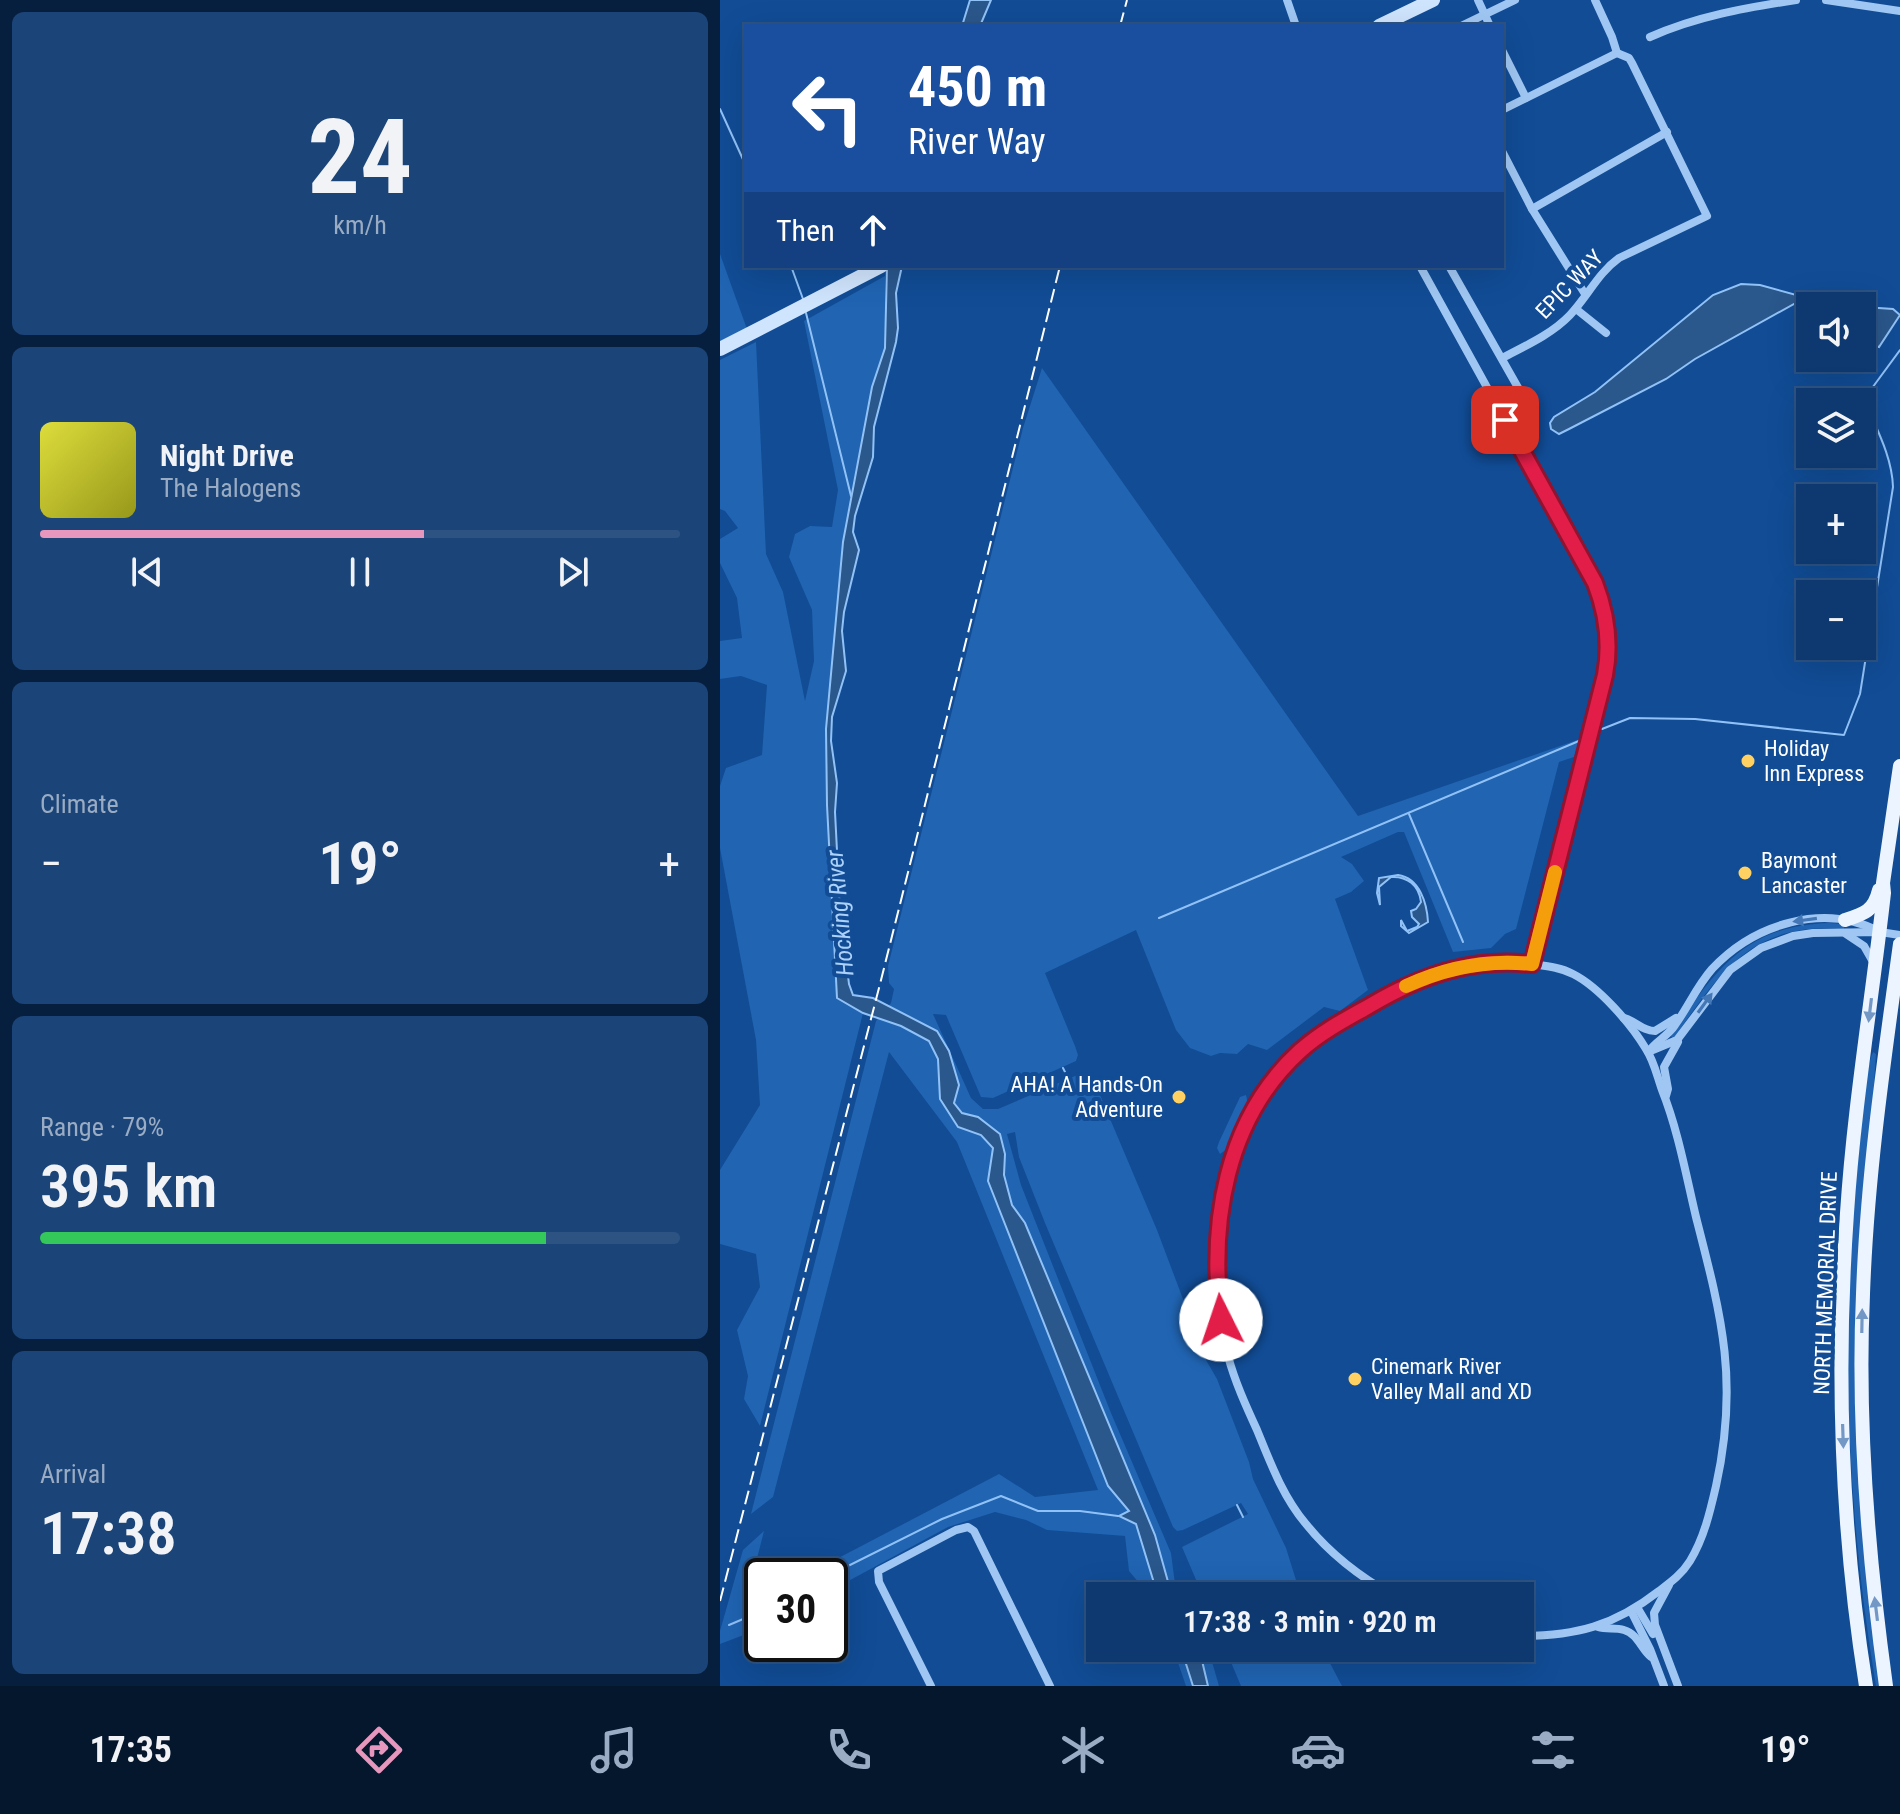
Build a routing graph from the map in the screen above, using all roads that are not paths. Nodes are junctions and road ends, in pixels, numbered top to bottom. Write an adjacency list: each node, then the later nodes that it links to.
1 (1287, 0): 10 (street)
2 (1433, 0): 11 (street)
3 (1478, 0): 9 (street)
4 (1515, 0): 9 (street)
5 (1595, 0): 15 (street)
6 (1796, 0): 14 (street)
7 (1826, 0): 8 (street)
8 (1900, 11)
9 (1484, 15): 12 (street); 13 (street)
10 (1295, 24)
11 (1383, 24)
12 (1465, 24)
13 (1489, 24)
14 (1650, 37)
15 (1617, 53): 17 (street); 19 (street)
16 (1504, 54): 17 (street)
17 (1526, 98): 18 (street)
18 (1504, 109)
19 (1667, 132): 21 (street); 25 (street, EPIC WAY)
20 (1504, 155): 21 (street)
21 (1532, 209): 25 (street)
22 (877, 268): 28 (street)
23 (1421, 268): 37 (street)
24 (1450, 268): 29 (street)
25 (1585, 294): 26 (street, EPIC WAY)
26 (1576, 309): 27 (street); 29 (street, EPIC WAY)
27 (1606, 333)
28 (720, 349)
29 (1502, 358): 30 (street)
30 (1529, 407)
31 (1900, 766): 32 (main road, NORTH MEMORIAL DRIVE)
32 (1883, 883): 33 (main road, NORTH MEMORIAL DRIVE); 34 (main road, NORTH MEMORIAL DRIVE)
33 (1845, 927): 34 (street); 34 (street); 38 (street); 39 (street, one-way to 39); 41 (street, one-way to 33)
34 (1880, 932): 35 (street); 38 (main road, NORTH MEMORIAL DRIVE)
35 (1900, 935)
36 (1900, 944): 56 (main road, NORTH MEMORIAL DRIVE, one-way to 36)
37 (1532, 964): 40 (street); 44 (street)
38 (1875, 967): 55 (main road, NORTH MEMORIAL DRIVE, one-way to 55)
39 (1680, 1013): 40 (street); 42 (street)
40 (1624, 1018): 42 (street)
41 (1683, 1033): 42 (street); 43 (street)
42 (1648, 1052): 43 (street)
43 (1666, 1097): 45 (street)
44 (1372, 1582)
45 (1669, 1584): 46 (street); 49 (street)
46 (1634, 1609): 47 (street); 49 (street); 50 (street)
47 (1598, 1627): 48 (street); 50 (street)
48 (1534, 1636)
49 (1664, 1650): 54 (street)
50 (1651, 1657): 53 (street)
51 (931, 1686): 52 (street)
52 (1050, 1686)
53 (1664, 1686)
54 (1678, 1686)
55 (1866, 1686)
56 (1886, 1686)

